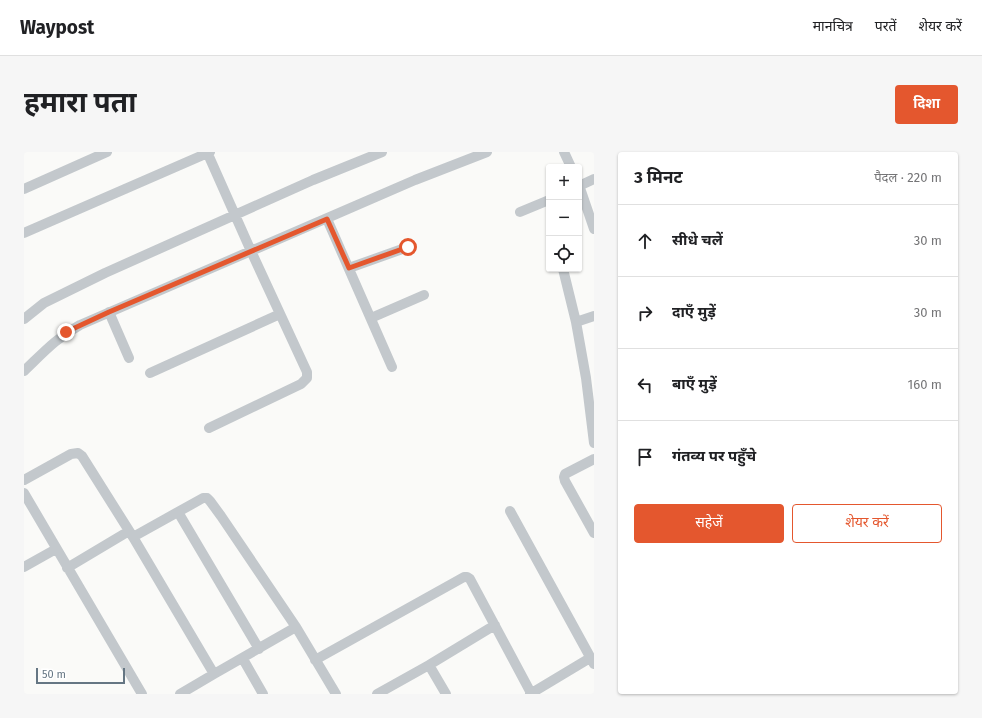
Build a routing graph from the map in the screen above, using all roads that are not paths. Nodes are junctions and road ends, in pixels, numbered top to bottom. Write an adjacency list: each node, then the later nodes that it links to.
1 (107, 152): 9 (street)
2 (208, 152): 14 (street); 17 (street)
3 (382, 152): 14 (street)
4 (486, 152): 15 (street)
5 (564, 152): 6 (street)
6 (570, 164)
7 (594, 179): 8 (street)
8 (582, 185)
9 (24, 189)
10 (582, 192): 12 (street)
11 (546, 201): 13 (street)
12 (591, 211): 16 (street)
13 (520, 212)
14 (235, 215): 19 (street); 27 (street)
15 (327, 219): 19 (street); 20 (street)
16 (594, 229)
17 (24, 233)
18 (408, 247): 20 (street)
19 (250, 251): 23 (street); 24 (street)
20 (349, 268): 26 (street)
21 (564, 272): 28 (street)
22 (424, 295): 26 (street)
23 (109, 312): 29 (street); 31 (street)
24 (280, 314): 32 (street); 34 (street)
25 (594, 316): 28 (street)
26 (370, 318): 30 (street)
27 (24, 319)
28 (576, 322): 33 (street)
29 (129, 358)
30 (392, 367)
31 (24, 371)
32 (150, 373)
33 (590, 377): 35 (street)
34 (209, 428)
35 (594, 443)
36 (594, 459): 41 (street)
37 (24, 480): 42 (street)
38 (24, 492): 43 (street)
39 (510, 511): 51 (street)
40 (178, 512): 42 (street); 47 (street); 48 (street)
41 (593, 528)
42 (131, 534): 45 (street); 53 (street)
43 (56, 549): 44 (street); 45 (street)
44 (24, 567)
45 (67, 568): 55 (street)
46 (495, 625): 50 (street); 52 (street); 61 (street)
47 (296, 627): 48 (street); 50 (street)
48 (260, 649): 49 (street)
49 (243, 658): 53 (street); 57 (street)
50 (315, 660): 58 (street)
51 (592, 661): 61 (street)
52 (429, 665): 59 (street); 60 (street)
53 (214, 674): 54 (street)
54 (190, 691): 56 (street)
55 (142, 694)
56 (180, 694)
57 (263, 694)
58 (336, 694)
59 (377, 694)
60 (446, 694)
61 (531, 694)

